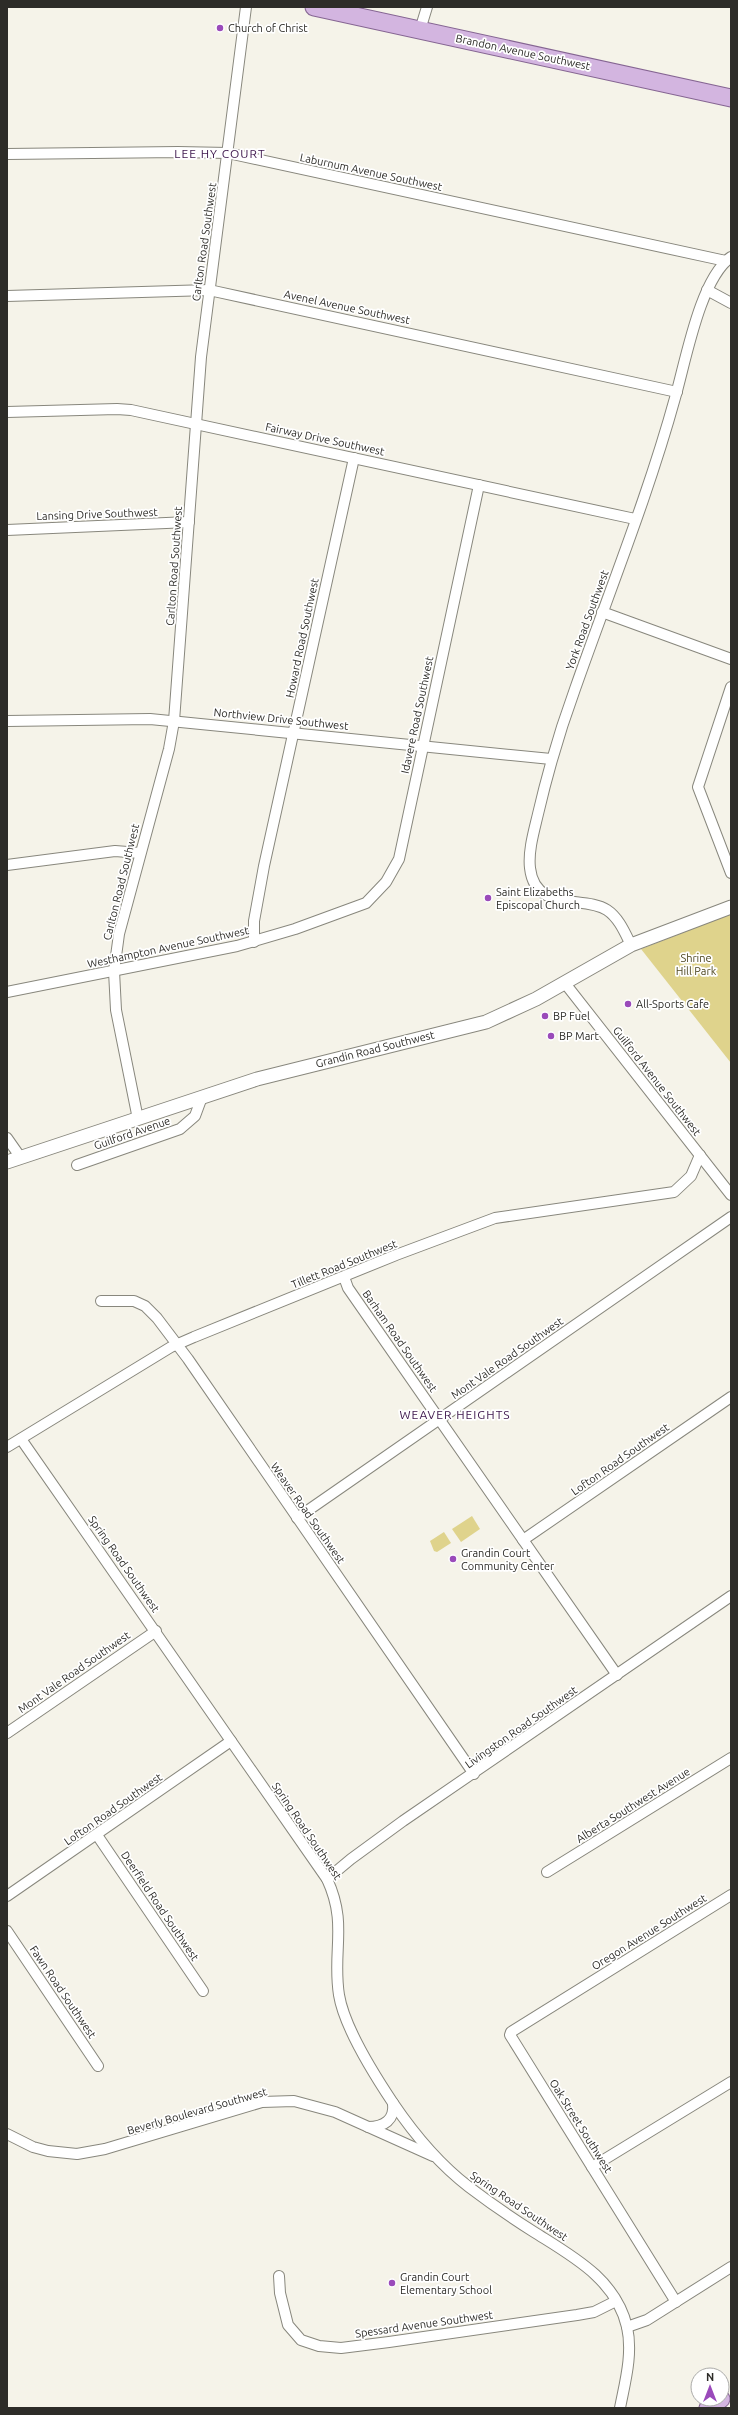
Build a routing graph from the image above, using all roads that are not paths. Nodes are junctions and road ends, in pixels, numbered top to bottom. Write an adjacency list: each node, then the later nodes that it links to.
1 (246, 7): 6 (street, Carlton Road Southwest)
2 (314, 7): 4 (main road, Brandon Avenue Southwest)
3 (427, 7): 4 (street)
4 (420, 30): 5 (main road, Brandon Avenue Southwest)
5 (731, 98)
6 (228, 153): 7 (street, Laburnum Avenue Southwest); 8 (street, Laburnum Avenue Southwest); 9 (street, Carlton Road Southwest)
7 (7, 154)
8 (728, 259): 10 (street, York Road Southwest)
9 (209, 290): 11 (street, Avenel Avenue Southwest); 13 (street, Avenel Avenue Southwest); 15 (street, Carlton Road Southwest)
10 (707, 290): 12 (street); 13 (street, York Road Southwest)
11 (7, 296)
12 (731, 303)
13 (677, 392): 18 (street, York Road Southwest)
14 (7, 412): 15 (street, Fairway Drive Southwest)
15 (195, 424): 16 (street, Fairway Drive Southwest); 19 (street, Carlton Road Southwest)
16 (354, 458): 17 (street, Fairway Drive Southwest); 26 (street, Howard Road Southwest)
17 (479, 485): 18 (street, Fairway Drive Southwest); 27 (street, Idavere Road Southwest)
18 (635, 519): 21 (street, York Road Southwest)
19 (189, 522): 20 (street, Lansing Drive Southwest); 25 (street, Carlton Road Southwest)
20 (7, 530)
21 (602, 612): 22 (street); 28 (street, York Road Southwest)
22 (731, 659)
23 (731, 687): 31 (street)
24 (7, 721): 25 (street, Northview Drive Southwest)
25 (174, 721): 26 (street, Northview Drive Southwest); 29 (street, Carlton Road Southwest)
26 (293, 733): 27 (street, Northview Drive Southwest); 34 (street, Howard Road Southwest)
27 (423, 746): 28 (street, Northview Drive Southwest); 33 (street, Idavere Road Southwest)
28 (551, 759): 35 (street, York Road Southwest)
29 (140, 853): 30 (street); 36 (street, Carlton Road Southwest)
30 (7, 865)
31 (731, 873)
32 (731, 907): 35 (street, Grandin Road Southwest)
33 (331, 916): 34 (street, Westhampton Avenue Southwest)
34 (254, 942): 36 (street, Westhampton Avenue Southwest)
35 (631, 945): 37 (street, Grandin Road Southwest)
36 (114, 971): 38 (street, Westhampton Avenue Southwest); 40 (street, Carlton Road Southwest)
37 (564, 982): 39 (street, Grandin Road Southwest); 42 (street, Guilford Avenue Southwest)
38 (7, 992)
39 (202, 1097): 40 (street, Grandin Road Southwest); 45 (street, Guilford Avenue)
40 (138, 1119): 43 (street, Grandin Road Southwest)
41 (7, 1138): 43 (street)
42 (700, 1155): 46 (street, Guilford Avenue Southwest); 48 (street, Tillett Road Southwest)
43 (21, 1158): 44 (street, Grandin Road Southwest)
44 (7, 1162)
45 (77, 1165)
46 (731, 1195)
47 (731, 1217): 52 (street, Mont Vale Road Southwest)
48 (344, 1277): 50 (street, Tillett Road Southwest); 52 (street, Barham Road Southwest)
49 (100, 1301): 50 (street, Weaver Road Southwest)
50 (177, 1344): 53 (street, Tillett Road Southwest); 55 (street, Weaver Road Southwest)
51 (731, 1398): 56 (street, Lofton Road Southwest)
52 (439, 1419): 55 (street, Mont Vale Road Southwest); 56 (street, Barham Road Southwest)
53 (21, 1439): 54 (street, Tillett Road Southwest); 58 (street, Spring Road Southwest)
54 (7, 1447)
55 (297, 1518): 63 (street, Weaver Road Southwest)
56 (523, 1540): 59 (street, Barham Road Southwest)
57 (731, 1596): 59 (street, Livingston Road Southwest)
58 (156, 1631): 60 (street, Mont Vale Road Southwest); 61 (street, Spring Road Southwest)
59 (617, 1675): 63 (street, Livingston Road Southwest)
60 (7, 1733)
61 (232, 1741): 64 (street, Lofton Road Southwest); 66 (street, Spring Road Southwest)
62 (731, 1758): 65 (street, Alberta Southwest Avenue)
63 (474, 1774): 66 (street, Livingston Road Southwest)
64 (97, 1835): 68 (street, Lofton Road Southwest); 71 (street, Deerfield Road Southwest)
65 (547, 1872)
66 (327, 1879): 74 (street, Spring Road Southwest)
67 (731, 1895): 70 (street, Oregon Avenue Southwest)
68 (7, 1896)
69 (7, 1931): 72 (street, Fawn Road Southwest)
70 (580, 1989): 78 (street, Oak Street Southwest)
71 (203, 1991)
72 (98, 2066)
73 (731, 2082): 78 (street)
74 (393, 2103): 75 (street); 77 (street, Spring Road Southwest)
75 (368, 2127): 76 (street, Beverly Boulevard Southwest); 77 (street, Beverly Boulevard Southwest)
76 (7, 2134)
77 (436, 2157): 81 (street, Spring Road Southwest)
78 (592, 2167): 82 (street, Oak Street Southwest)
79 (731, 2267): 82 (street)
80 (279, 2276): 81 (street, Spessard Avenue Southwest)
81 (616, 2301): 83 (street, Spring Road Southwest)
82 (676, 2302): 83 (street)
83 (627, 2327): 84 (street, Spring Road Southwest)
84 (620, 2408)

